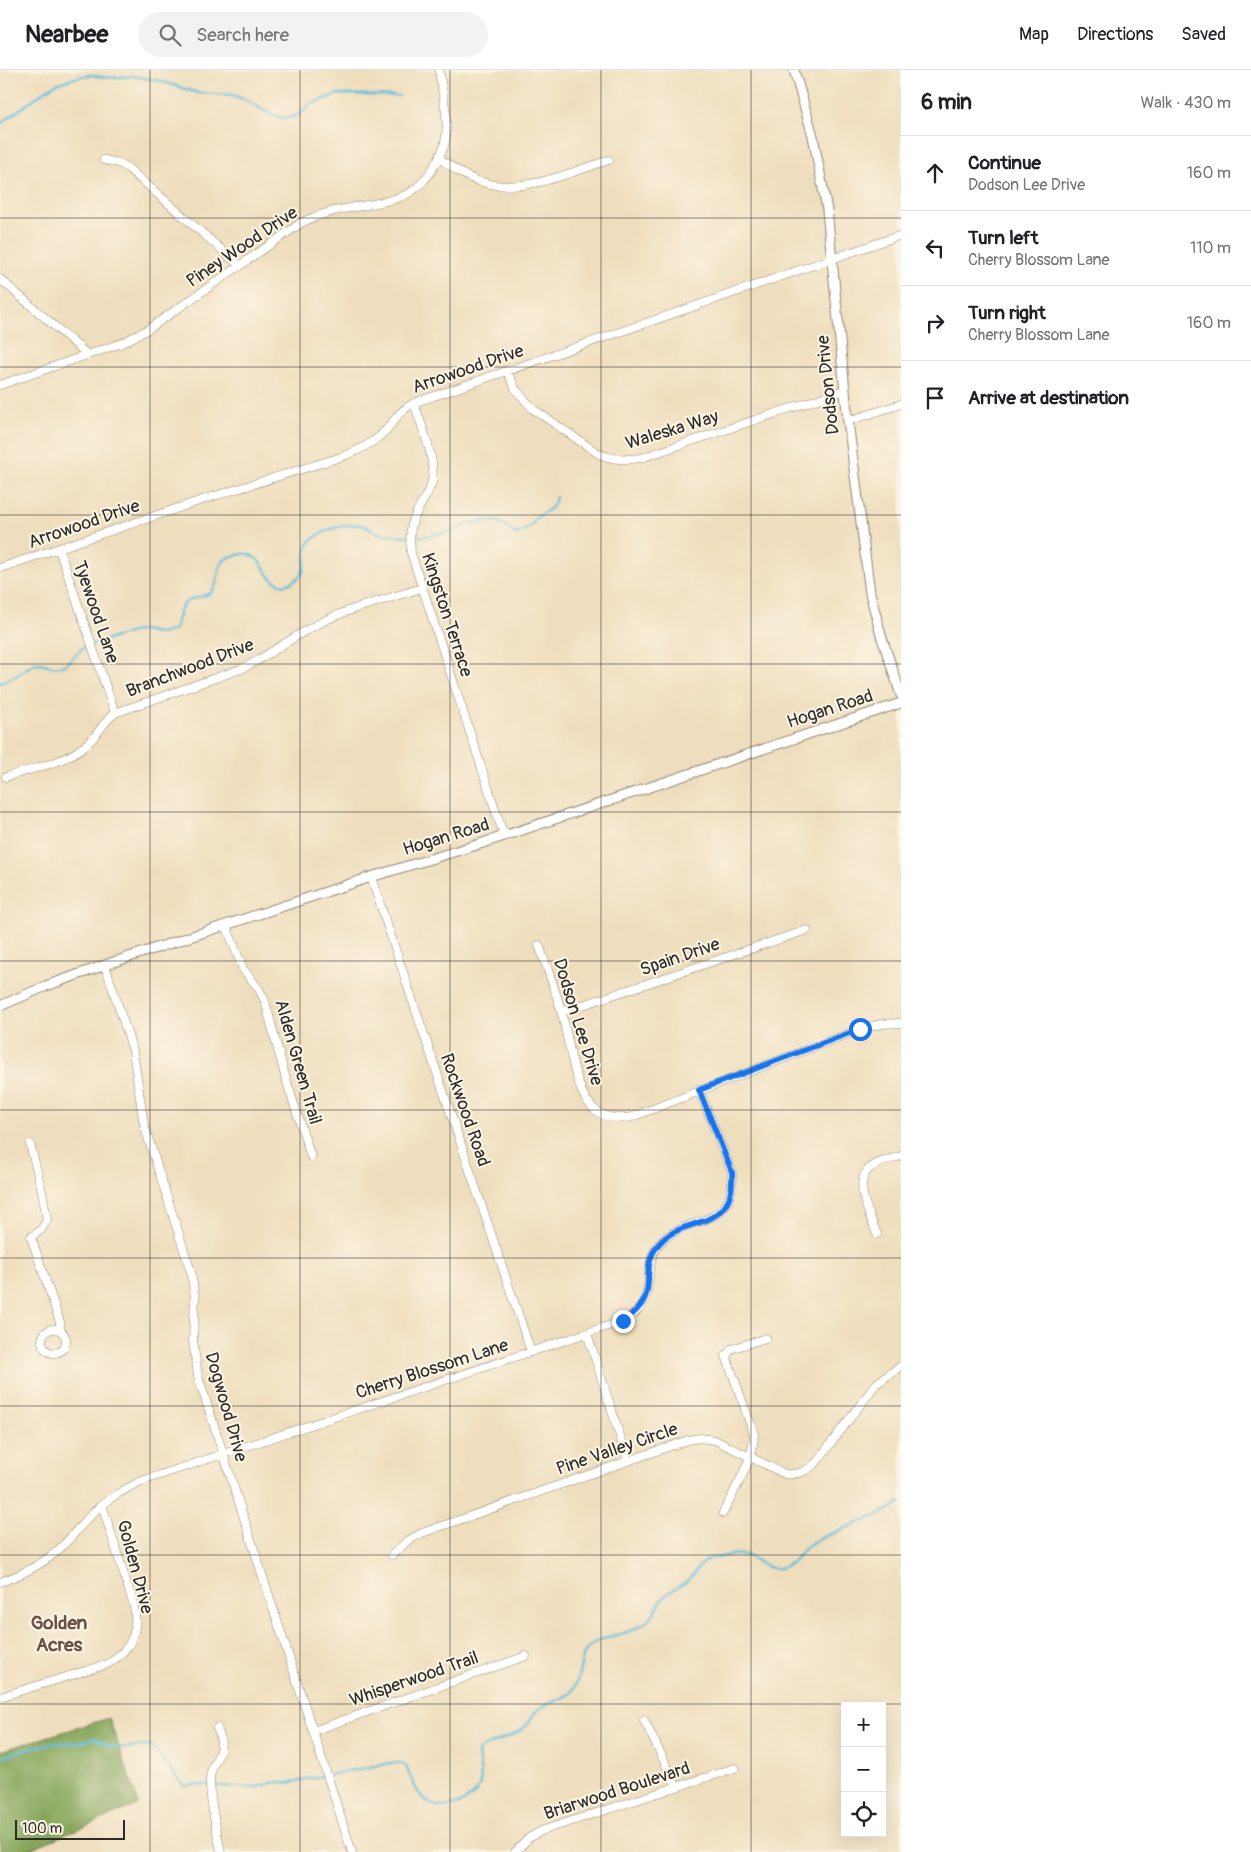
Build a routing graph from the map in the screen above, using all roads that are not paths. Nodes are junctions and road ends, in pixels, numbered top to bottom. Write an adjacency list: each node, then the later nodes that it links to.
1 (439, 70): 3 (street, Piney Wood Drive)
2 (794, 70): 7 (street, Dodson Drive)
3 (439, 158): 5 (street); 8 (street, Piney Wood Drive)
4 (104, 160): 8 (street)
5 (609, 160)
6 (901, 235): 7 (street, Arrowood Drive)
7 (832, 258): 11 (street, Arrowood Drive); 13 (street, Dodson Drive)
8 (240, 266): 10 (street, Piney Wood Drive)
9 (0, 279): 10 (street)
10 (88, 355): 12 (street, Piney Wood Drive)
11 (507, 371): 13 (street, Waleska Way); 14 (street, Arrowood Drive)
12 (0, 385)
13 (845, 390): 16 (street, Dodson Drive)
14 (414, 403): 17 (street, Arrowood Drive); 19 (street, Kingston Terrace)
15 (901, 404): 16 (street)
16 (848, 421): 20 (street, Dodson Drive)
17 (59, 549): 18 (street, Arrowood Drive); 22 (street, Tyewood Lane)
18 (0, 568)
19 (422, 588): 22 (street, Branchwood Drive); 24 (street, Kingston Terrace)
20 (901, 695)
21 (901, 703): 24 (street, Hogan Road)
22 (115, 712): 23 (street, Branchwood Drive)
23 (6, 777)
24 (504, 836): 25 (street, Hogan Road)
25 (371, 877): 26 (street, Hogan Road); 41 (street, Rockwood Road)
26 (226, 925): 29 (street, Hogan Road); 36 (street, Alden Green Trail)
27 (807, 930): 31 (street, Spain Drive)
28 (540, 945): 31 (street, Dodson Lee Drive)
29 (105, 965): 30 (street, Hogan Road); 43 (street, Dogwood Drive)
30 (1, 1006)
31 (562, 1012): 33 (street, Dodson Lee Drive)
32 (901, 1023): 33 (street, Dodson Lee Drive)
33 (699, 1090): 39 (street, Cherry Blossom Lane)
34 (30, 1144): 38 (street)
35 (901, 1156): 37 (street)
36 (311, 1157)
37 (876, 1234)
38 (60, 1330)
39 (587, 1333): 41 (street, Cherry Blossom Lane); 45 (street)
40 (766, 1338): 44 (street)
41 (531, 1352): 43 (street, Cherry Blossom Lane)
42 (901, 1366): 44 (street, Pine Valley Circle)
43 (223, 1453): 46 (street, Cherry Blossom Lane); 54 (street, Dogwood Drive)
44 (749, 1458): 45 (street, Pine Valley Circle); 47 (street)
45 (628, 1461): 48 (street, Pine Valley Circle)
46 (102, 1505): 49 (street, Cherry Blossom Lane); 51 (street, Golden Drive)
47 (723, 1513)
48 (392, 1555)
49 (0, 1582)
50 (526, 1656): 54 (street, Whisperwood Trail)
51 (0, 1697)
52 (644, 1720): 56 (street)
53 (217, 1728): 57 (street)
54 (313, 1730): 58 (street, Dogwood Drive)
55 (735, 1768): 56 (street, Briarwood Boulevard)
56 (677, 1787): 59 (street, Briarwood Boulevard)
57 (221, 1852)
58 (352, 1852)
59 (515, 1852)

